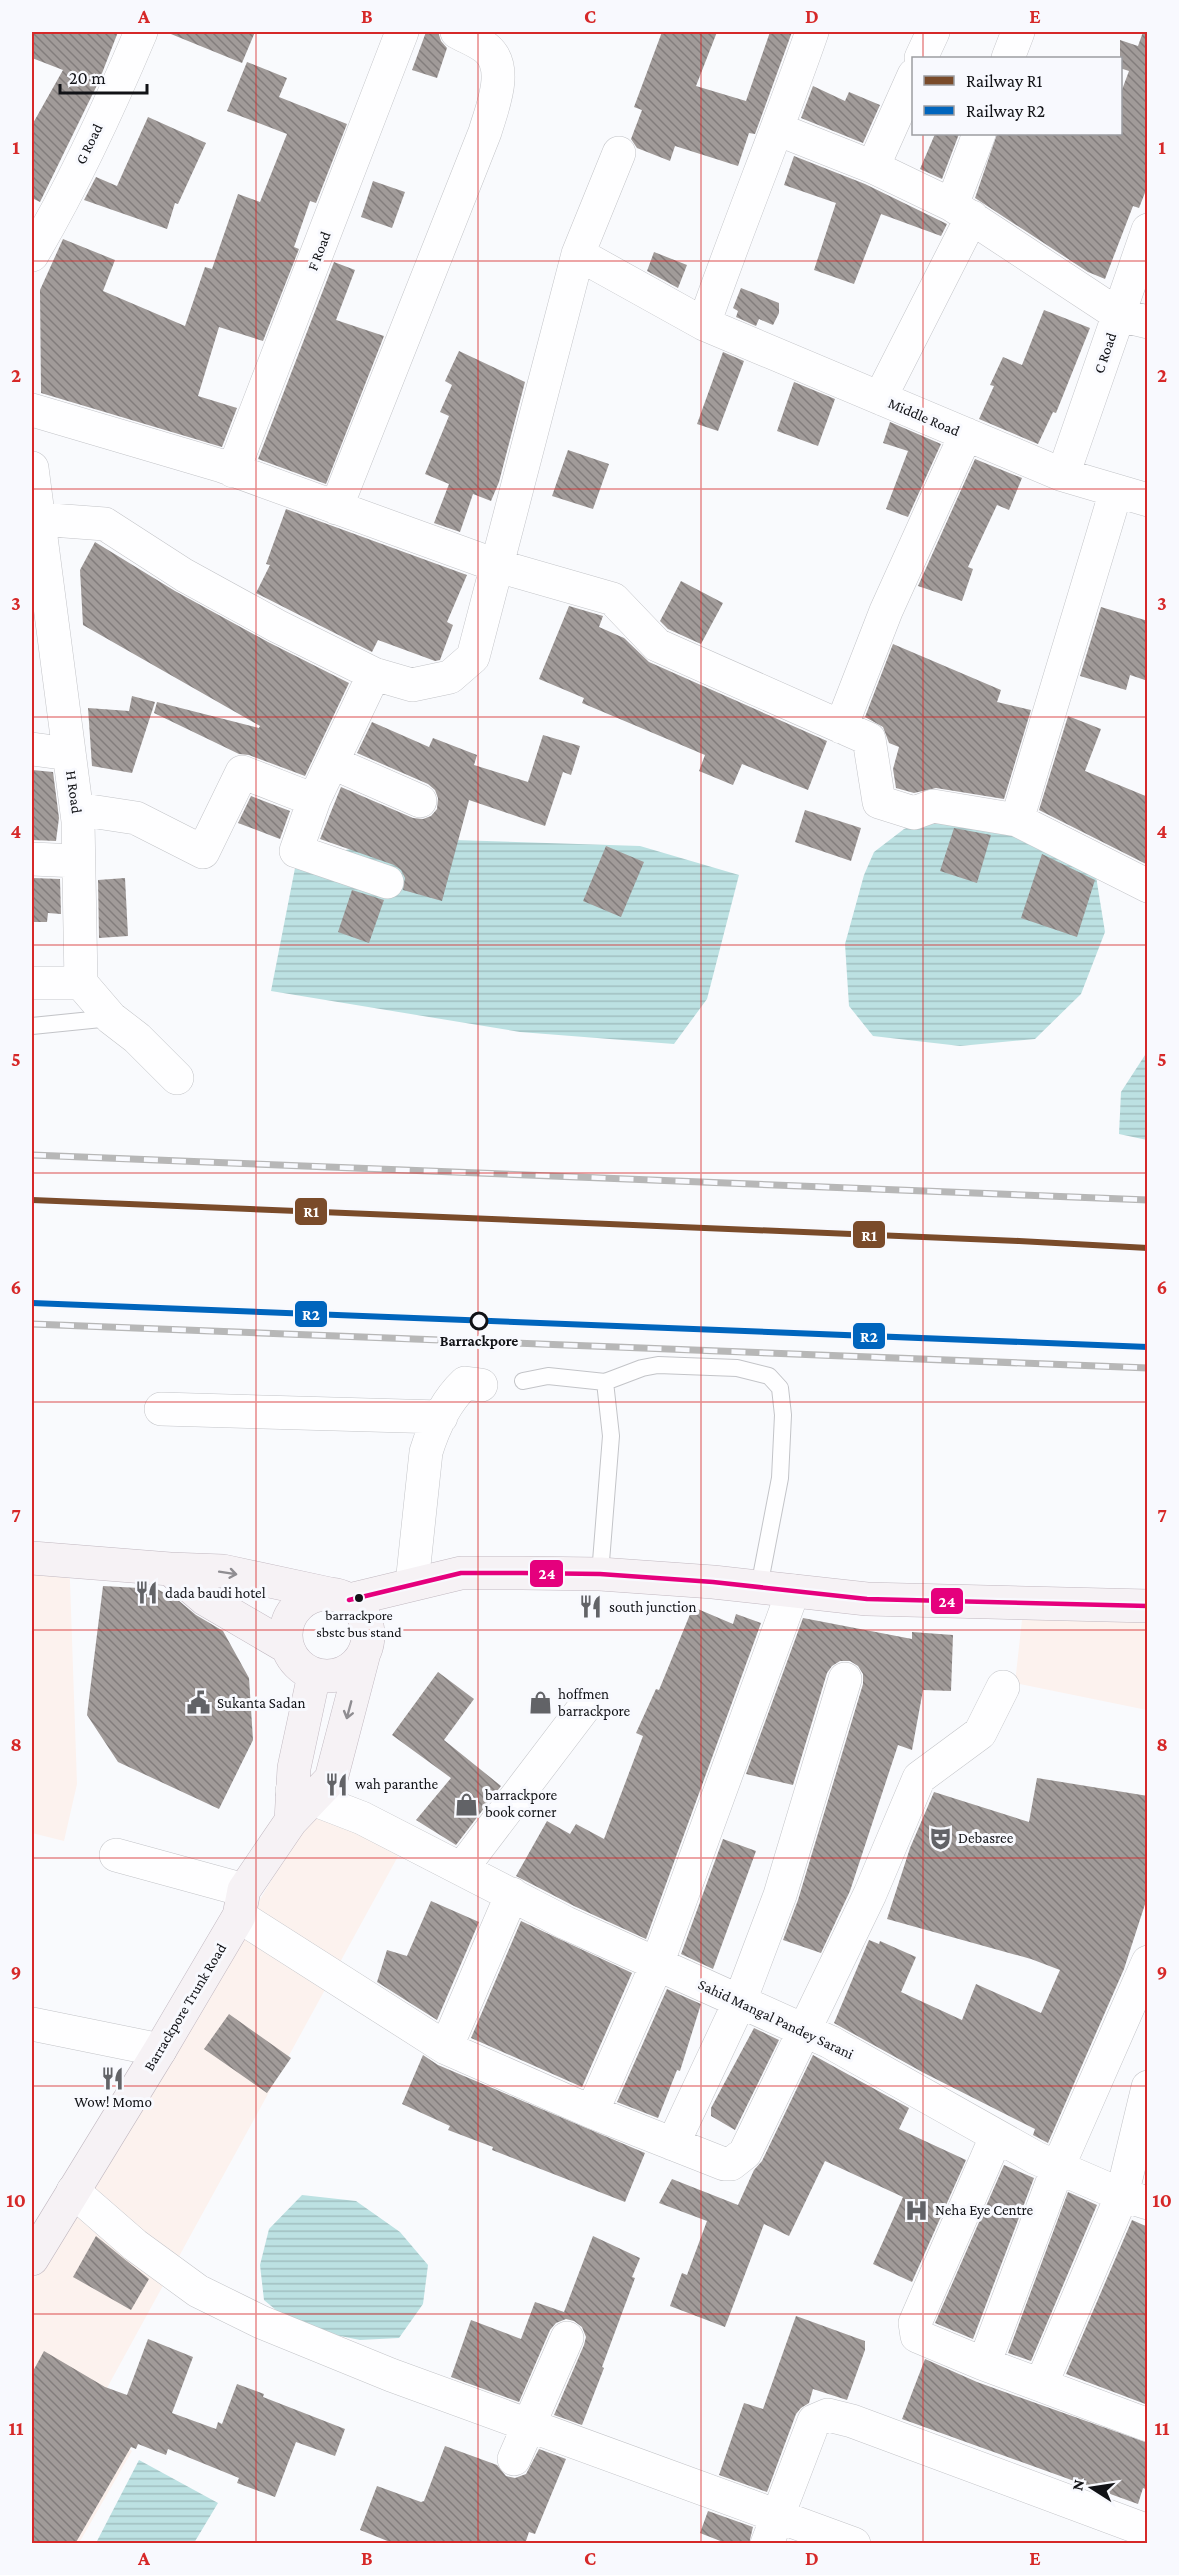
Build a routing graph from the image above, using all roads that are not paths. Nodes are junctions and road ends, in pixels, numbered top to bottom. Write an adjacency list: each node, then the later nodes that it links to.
1 (141, 32): 17 (street, G Road)
2 (402, 32): 23 (street, F Road)
3 (457, 32): 28 (street)
4 (812, 32): 10 (street)
5 (933, 32): 7 (street)
6 (1018, 32): 8 (street)
7 (921, 57)
8 (1008, 57)
9 (912, 79): 13 (street)
10 (777, 129): 13 (street); 19 (street)
11 (979, 135): 14 (street)
12 (619, 153): 16 (street)
13 (873, 167): 14 (street)
14 (962, 211): 18 (street); 20 (street)
15 (1148, 230): 18 (street, C Road)
16 (578, 254): 19 (street, Middle Road); 30 (street)
17 (32, 255)
18 (1133, 318): 24 (street, C Road)
19 (704, 324): 20 (street, Middle Road)
20 (880, 398): 22 (street, Middle Road)
21 (32, 410): 23 (street)
22 (966, 434): 24 (street, Middle Road); 32 (street)
23 (233, 471): 28 (street)
24 (1063, 475): 26 (street, Middle Road)
25 (32, 479): 29 (street, H Road)
26 (1116, 491): 27 (street, Middle Road); 39 (street)
27 (1148, 500)
28 (336, 508): 30 (street)
29 (38, 519): 31 (street); 34 (street, H Road)
30 (498, 566): 31 (street); 32 (street)
31 (374, 674): 35 (street)
32 (841, 727): 39 (street)
33 (32, 749): 34 (street)
34 (69, 754): 38 (street, H Road)
35 (333, 763): 36 (street); 37 (street)
36 (314, 801): 38 (street); 42 (street)
37 (420, 801)
38 (77, 808): 41 (street, H Road)
39 (1017, 820): 43 (street)
40 (32, 859): 41 (street)
41 (78, 861): 45 (street, H Road)
42 (387, 882)
43 (1148, 886)
44 (32, 983): 45 (street)
45 (81, 983): 46 (street)
46 (111, 1018): 47 (lane); 48 (street)
47 (32, 1026)
48 (177, 1078)
49 (523, 1381): 50 (lane)
50 (606, 1382): 56 (lane); 58 (lane)
51 (481, 1385): 53 (street)
52 (161, 1410): 53 (street)
53 (441, 1417): 57 (street)
54 (32, 1558): 55 (main road)
55 (170, 1569): 60 (main road, one-way to 60); 62 (main road)
56 (600, 1575): 57 (main road); 58 (main road)
57 (412, 1584): 60 (main road)
58 (759, 1587): 59 (main road)
59 (793, 1591): 61 (main road); 74 (street)
60 (339, 1597): 62 (main road); 63 (main road, Barrackpore Trunk Road)
61 (1148, 1606)
62 (287, 1647): 64 (main road)
63 (364, 1653): 64 (main road); 68 (main road, Barrackpore Trunk Road, one-way to 68)
64 (314, 1675): 68 (main road, Barrackpore Trunk Road)
65 (845, 1679): 75 (street)
66 (1003, 1687): 77 (street)
67 (583, 1709): 70 (street)
68 (298, 1804): 70 (street, Sahid Mangal Pandey Sarani); 72 (main road, Barrackpore Trunk Road)
69 (116, 1855): 72 (street)
70 (466, 1871): 71 (street, Sahid Mangal Pandey Sarani)
71 (512, 1894): 74 (street, Sahid Mangal Pandey Sarani); 78 (street)
72 (241, 1903): 78 (street); 79 (main road, Barrackpore Trunk Road)
73 (1148, 1962): 84 (street)
74 (657, 1964): 75 (street, Sahid Mangal Pandey Sarani); 81 (street)
75 (740, 2001): 77 (street, Sahid Mangal Pandey Sarani); 83 (street)
76 (32, 2024): 79 (street)
77 (803, 2032): 82 (street, Sahid Mangal Pandey Sarani); 83 (street)
78 (446, 2048): 81 (street)
79 (160, 2050): 85 (main road, Barrackpore Trunk Road)
80 (1148, 2087): 86 (street)
81 (592, 2112): 83 (street)
82 (996, 2137): 84 (street, Sahid Mangal Pandey Sarani); 89 (street)
83 (673, 2144)
84 (1058, 2167): 86 (street, Sahid Mangal Pandey Sarani); 89 (street)
85 (73, 2191): 87 (main road, Barrackpore Trunk Road); 92 (street)
86 (1135, 2199): 90 (street)
87 (32, 2259)
88 (567, 2338): 92 (street)
89 (984, 2364): 90 (street)
90 (1041, 2385): 91 (street)
91 (1148, 2425)
92 (527, 2426): 93 (street); 94 (street)
93 (514, 2458)
94 (772, 2530): 95 (street); 96 (street)
95 (1148, 2531)
96 (854, 2544)

